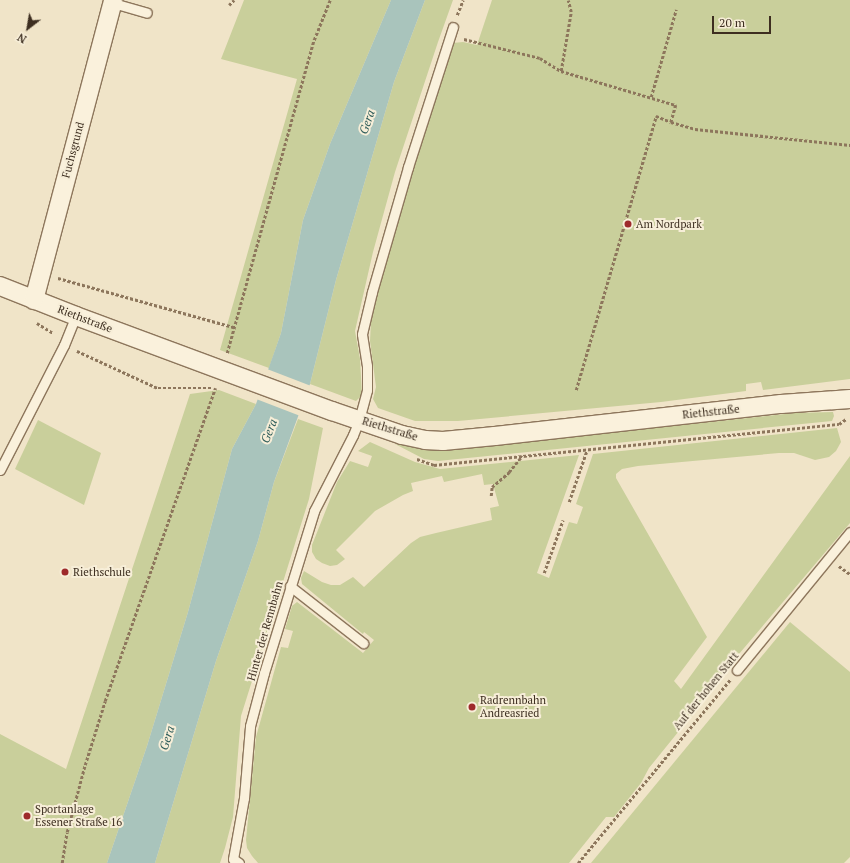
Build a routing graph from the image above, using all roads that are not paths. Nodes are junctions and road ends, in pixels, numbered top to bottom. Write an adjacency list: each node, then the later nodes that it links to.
1 (113, 1): 2 (lane); 5 (street, Fuchsgrund)
2 (147, 13)
3 (451, 31): 8 (lane, Hinter der Rennbahn)
4 (0, 286): 5 (street, Riethstraße)
5 (34, 300): 6 (street, Riethstraße)
6 (76, 316): 8 (street, Riethstraße); 9 (lane)
7 (850, 399): 8 (street, Riethstraße)
8 (359, 420): 11 (lane, Hinter der Rennbahn)
9 (0, 470)
10 (850, 532): 13 (lane, Auf der hohen Statt)
11 (290, 586): 12 (lane); 14 (lane, Hinter der Rennbahn)
12 (364, 643)
13 (737, 670)
14 (236, 861)

